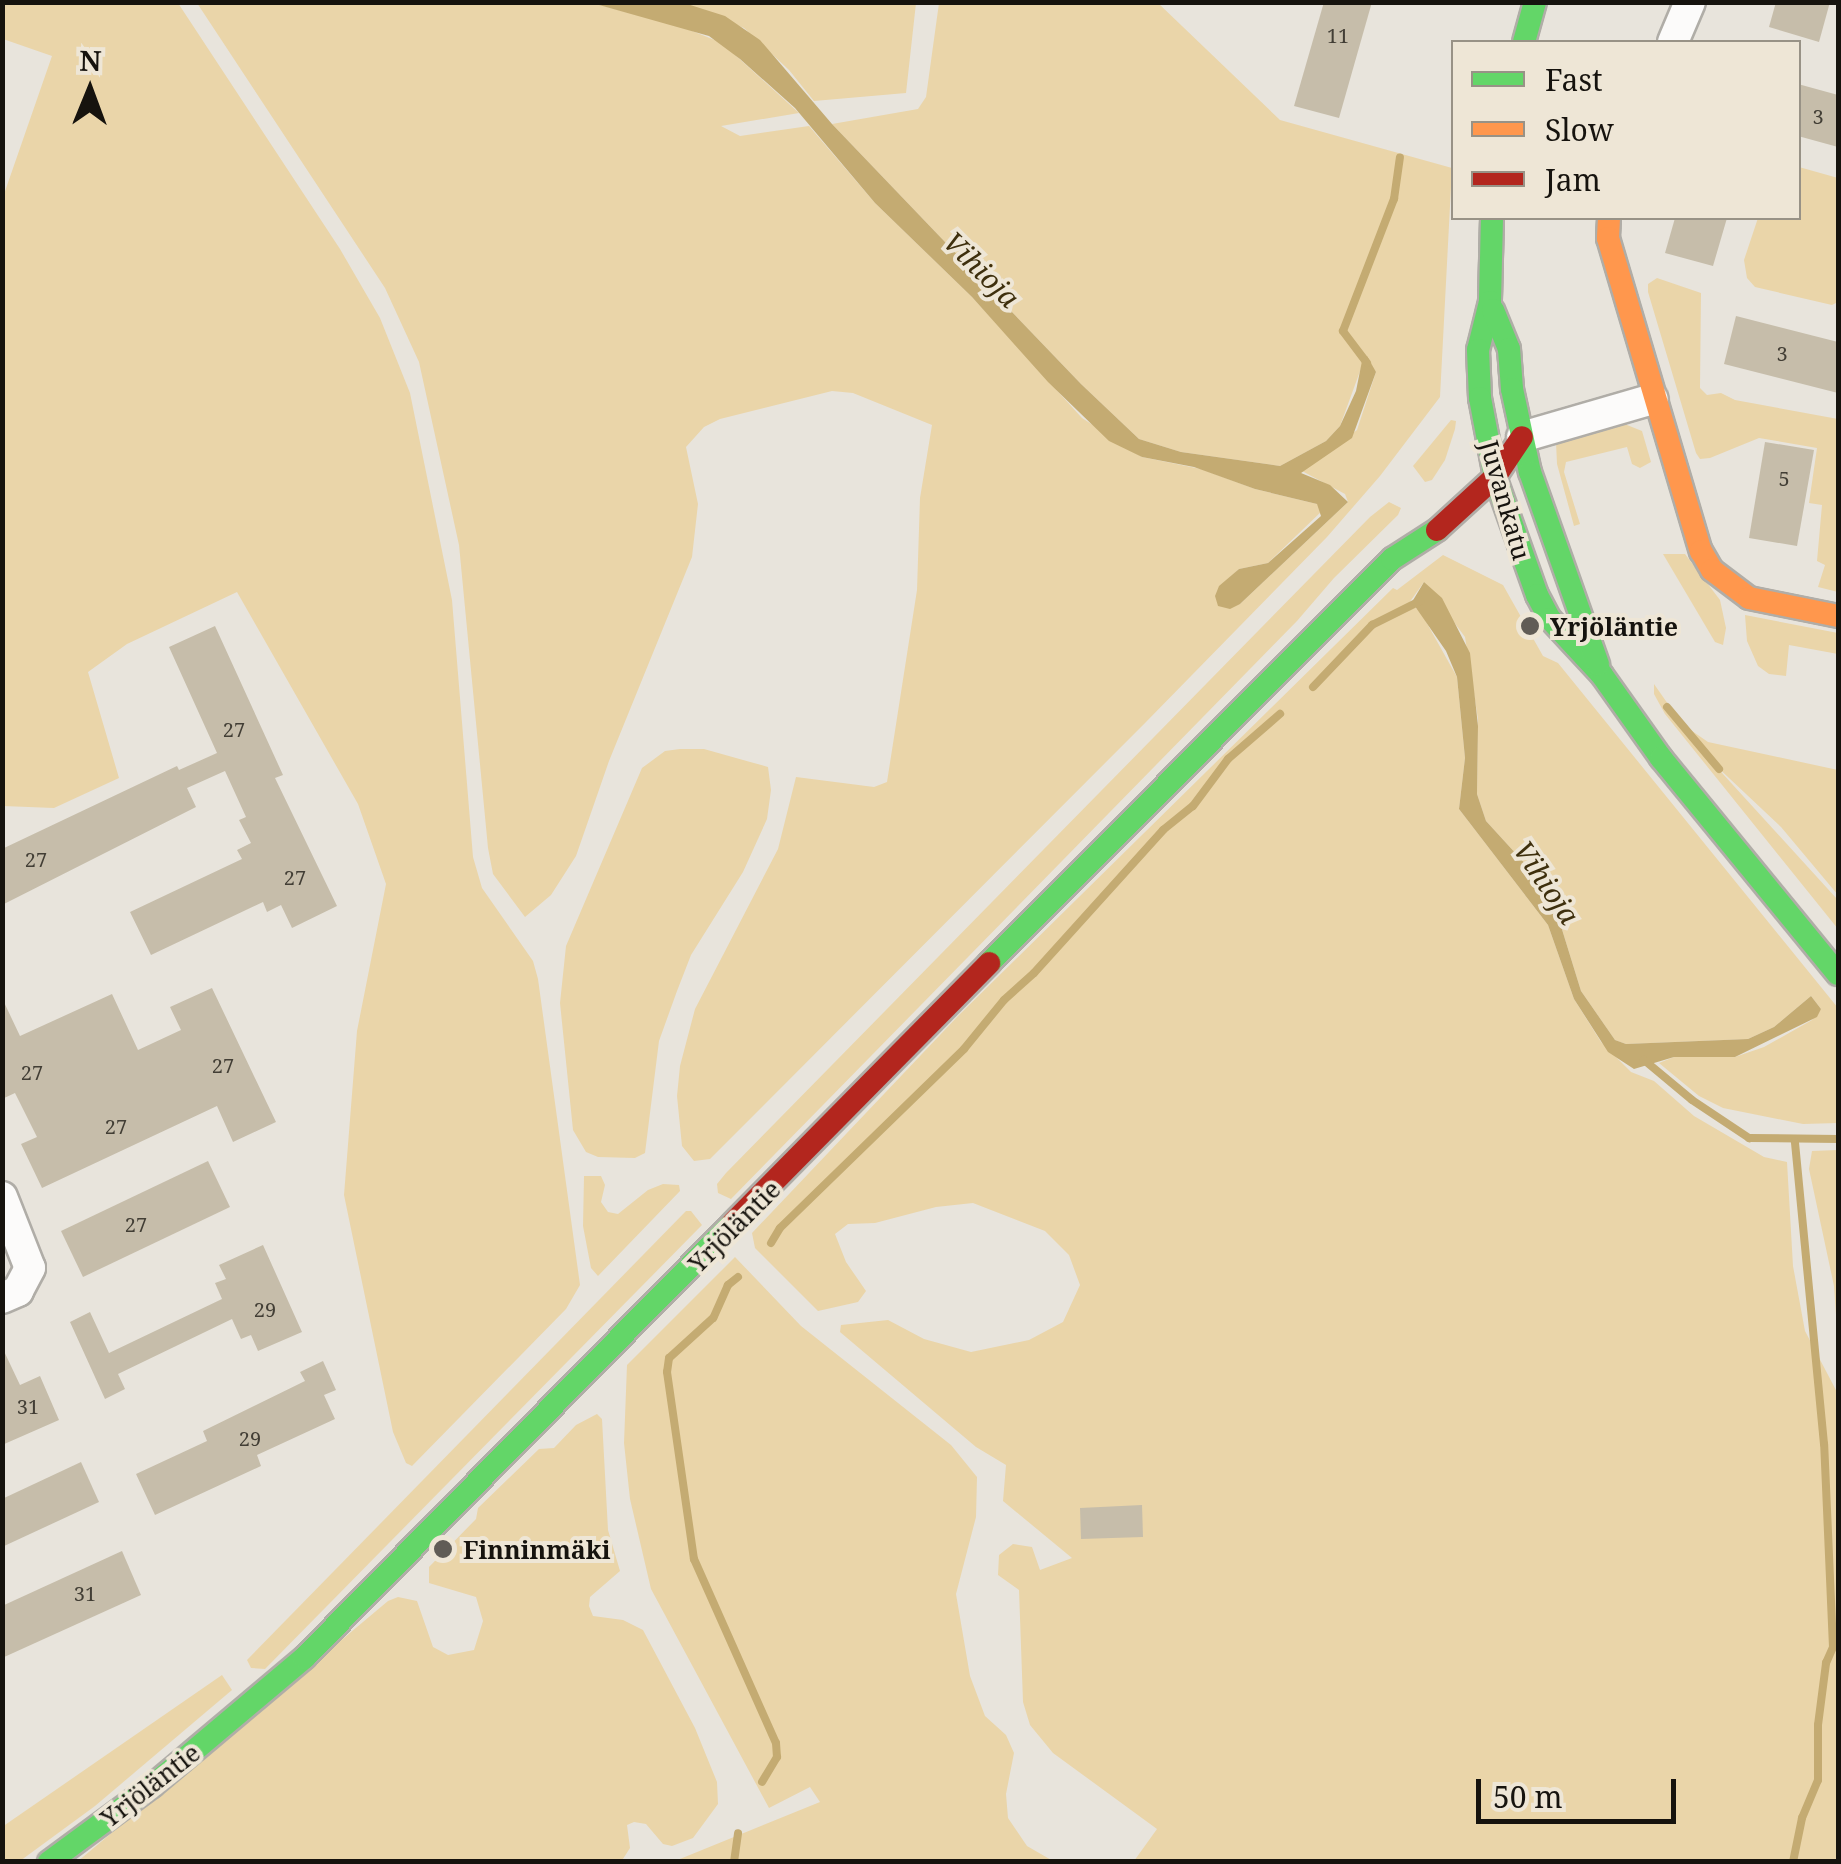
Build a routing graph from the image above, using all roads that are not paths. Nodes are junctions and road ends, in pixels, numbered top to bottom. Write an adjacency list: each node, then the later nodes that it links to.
1 (1535, 2): 3 (main road)
2 (1690, 2): 4 (street)
3 (1525, 40)
4 (1674, 40)
5 (1492, 220): 7 (main road, Juvankatu)
6 (1608, 220): 8 (main road)
7 (1490, 302): 9 (main road, Juvankatu); 10 (main road, Juvankatu)
8 (1652, 398): 9 (street); 11 (main road)
9 (1522, 437): 10 (main road, Yrjöläntie); 12 (main road, Juvankatu)
10 (1493, 467): 12 (main road, Juvankatu); 16 (main road, Yrjöläntie)
11 (1838, 616)
12 (1602, 675): 13 (main road, Juvankatu)
13 (1838, 974)
14 (2, 1197): 15 (street)
15 (2, 1298)
16 (50, 1862)

